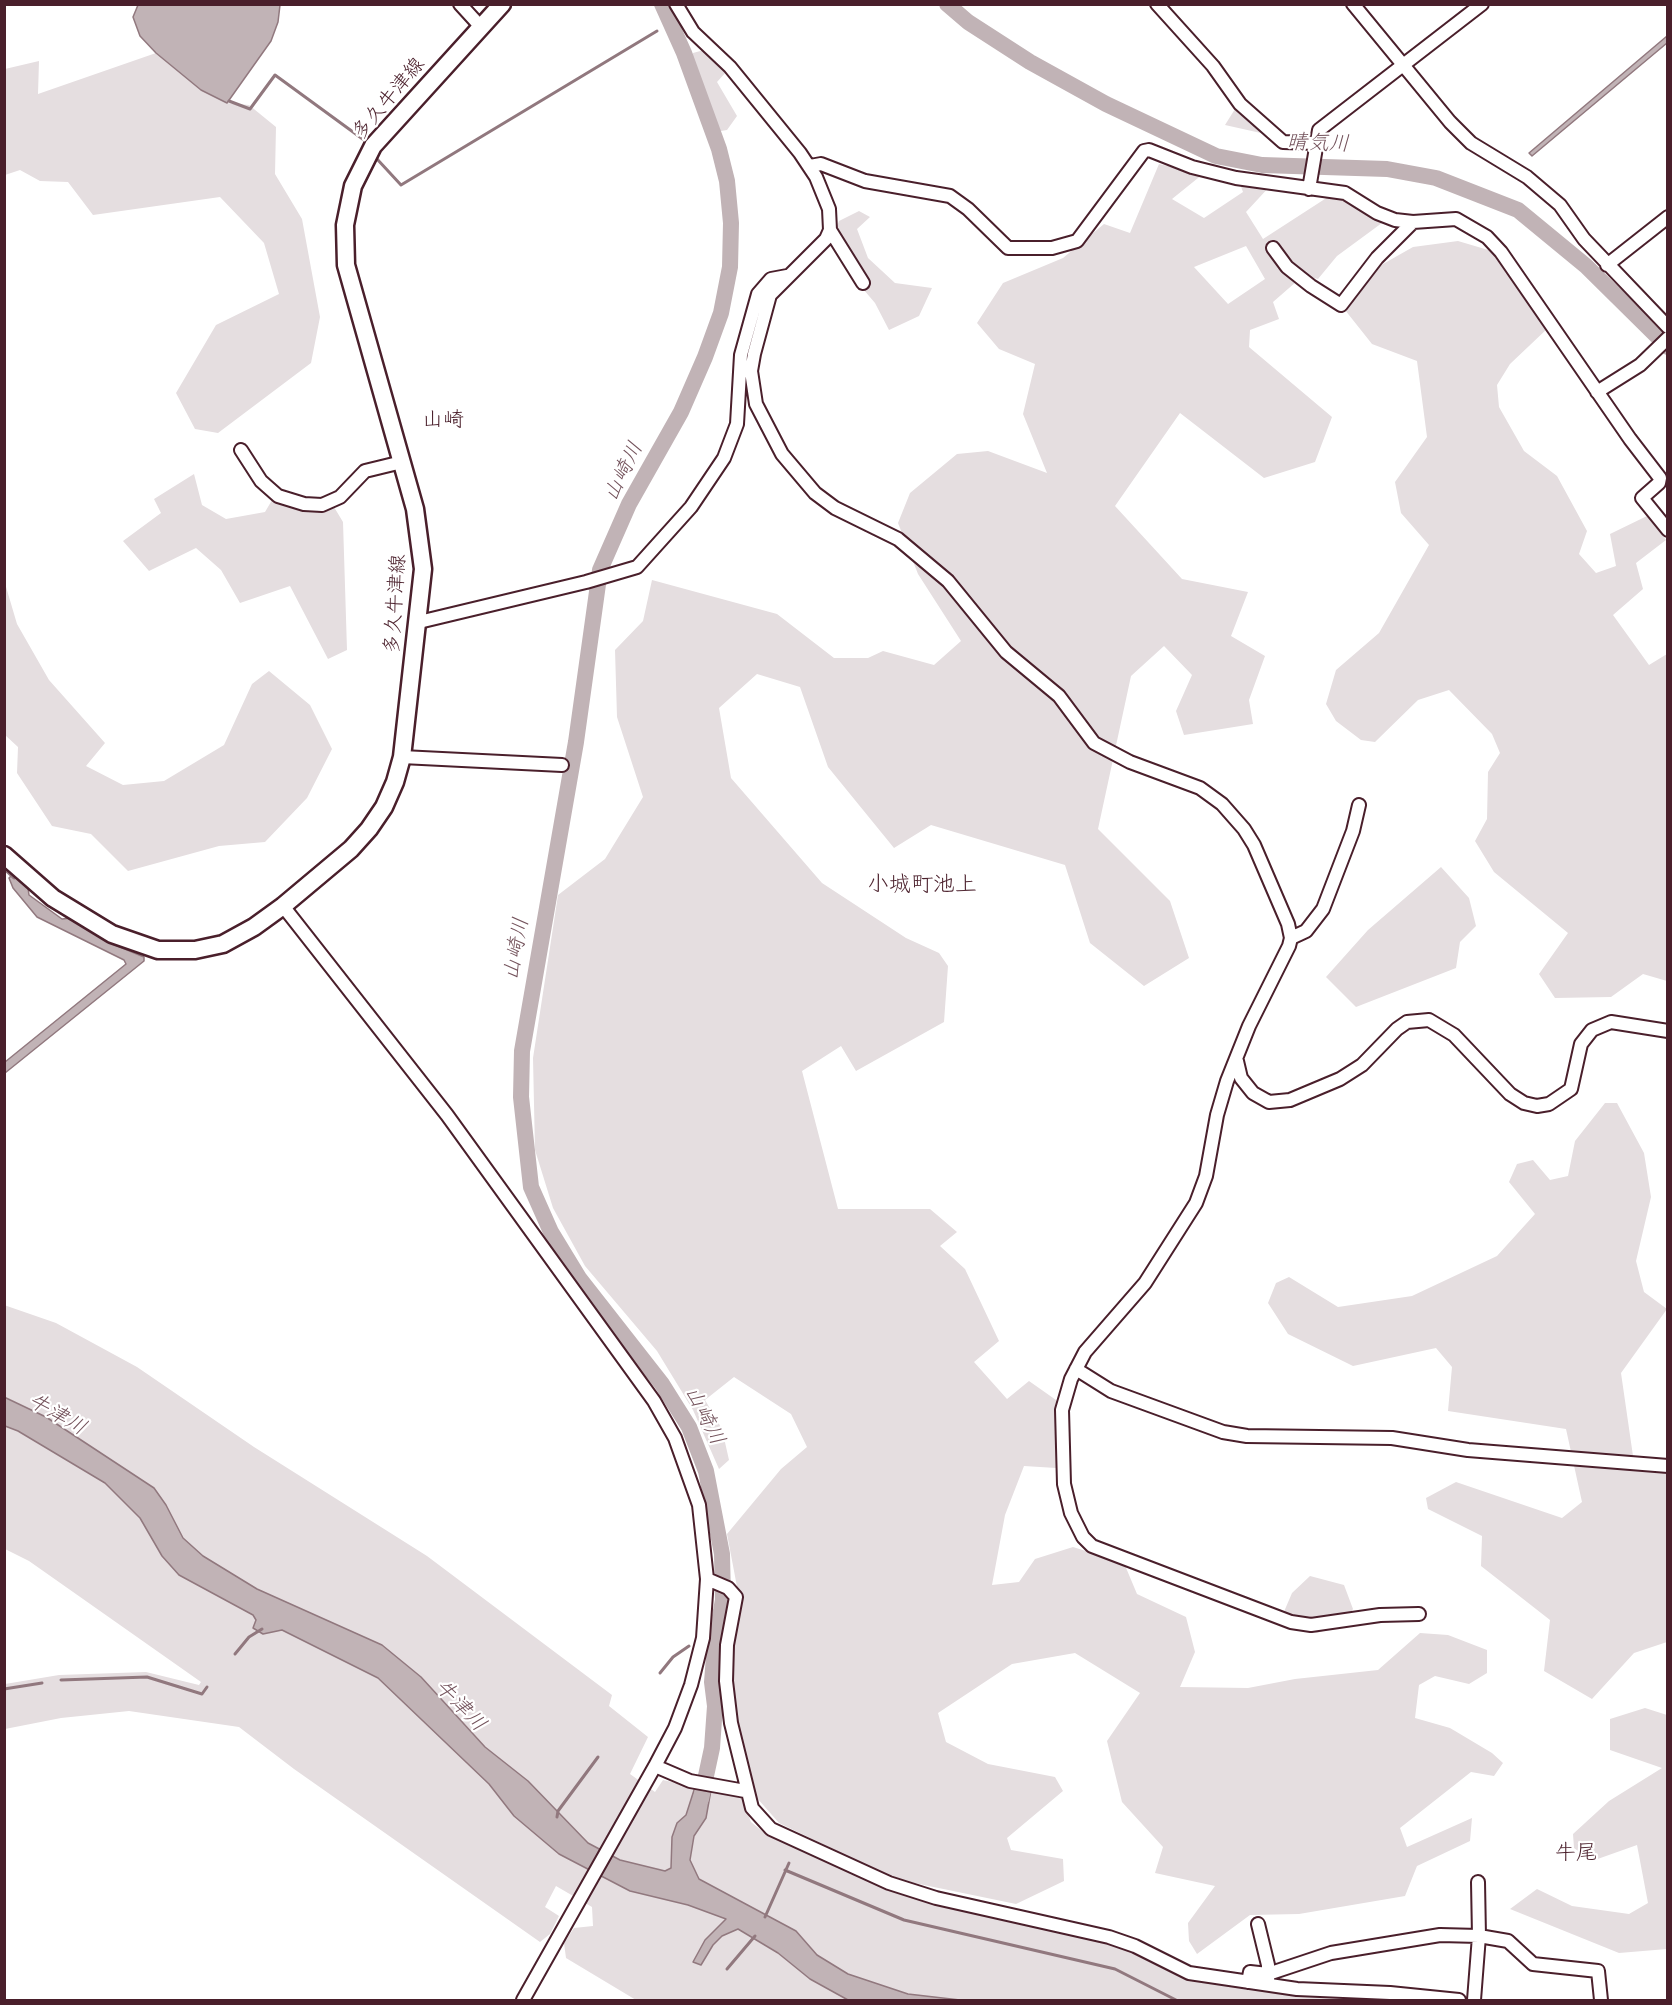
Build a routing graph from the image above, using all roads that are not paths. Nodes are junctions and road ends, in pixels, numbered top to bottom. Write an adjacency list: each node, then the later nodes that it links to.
1 (460, 4): 7 (street)
2 (502, 4): 7 (main road, 多久牛津線)
3 (676, 4): 10 (street)
4 (1157, 4): 9 (street)
5 (1353, 4): 8 (street)
6 (1482, 4): 8 (street)
7 (481, 27): 23 (main road, 多久牛津線)
8 (1405, 65): 9 (street); 16 (street)
9 (1315, 143): 11 (street)
10 (810, 166): 11 (street); 14 (street)
11 (1309, 189): 13 (street)
12 (1668, 217): 16 (street)
13 (1413, 222): 15 (street); 21 (street)
14 (830, 230): 17 (street); 18 (street)
15 (1273, 248)
16 (1607, 265): 19 (street)
17 (787, 276): 25 (street); 31 (street)
18 (863, 282)
19 (1668, 327)
20 (1668, 338): 21 (street)
21 (1597, 392): 24 (street)
22 (242, 450): 23 (street)
23 (402, 462): 25 (main road, 多久牛津線)
24 (1668, 530)
25 (419, 622): 26 (main road, 多久牛津線)
26 (402, 757): 27 (street); 30 (main road, 多久牛津線)
27 (562, 765)
28 (1359, 805): 31 (street)
29 (4, 855): 30 (main road, 多久牛津線)
30 (283, 906): 36 (street)
31 (1291, 938): 33 (street)
32 (1668, 1031): 33 (street)
33 (1237, 1061): 34 (street)
34 (1076, 1369): 35 (street); 37 (street)
35 (1668, 1467)
36 (712, 1581): 38 (street); 39 (street)
37 (1419, 1614)
38 (655, 1766): 39 (street); 44 (street)
39 (746, 1791): 43 (street)
40 (1478, 1882): 42 (street)
41 (1257, 1924): 43 (street)
42 (1479, 1936): 43 (street); 46 (street); 47 (street)
43 (1268, 1979): 45 (street)
44 (523, 2001)
45 (1459, 2001)
46 (1474, 2001)
47 (1601, 2001)

